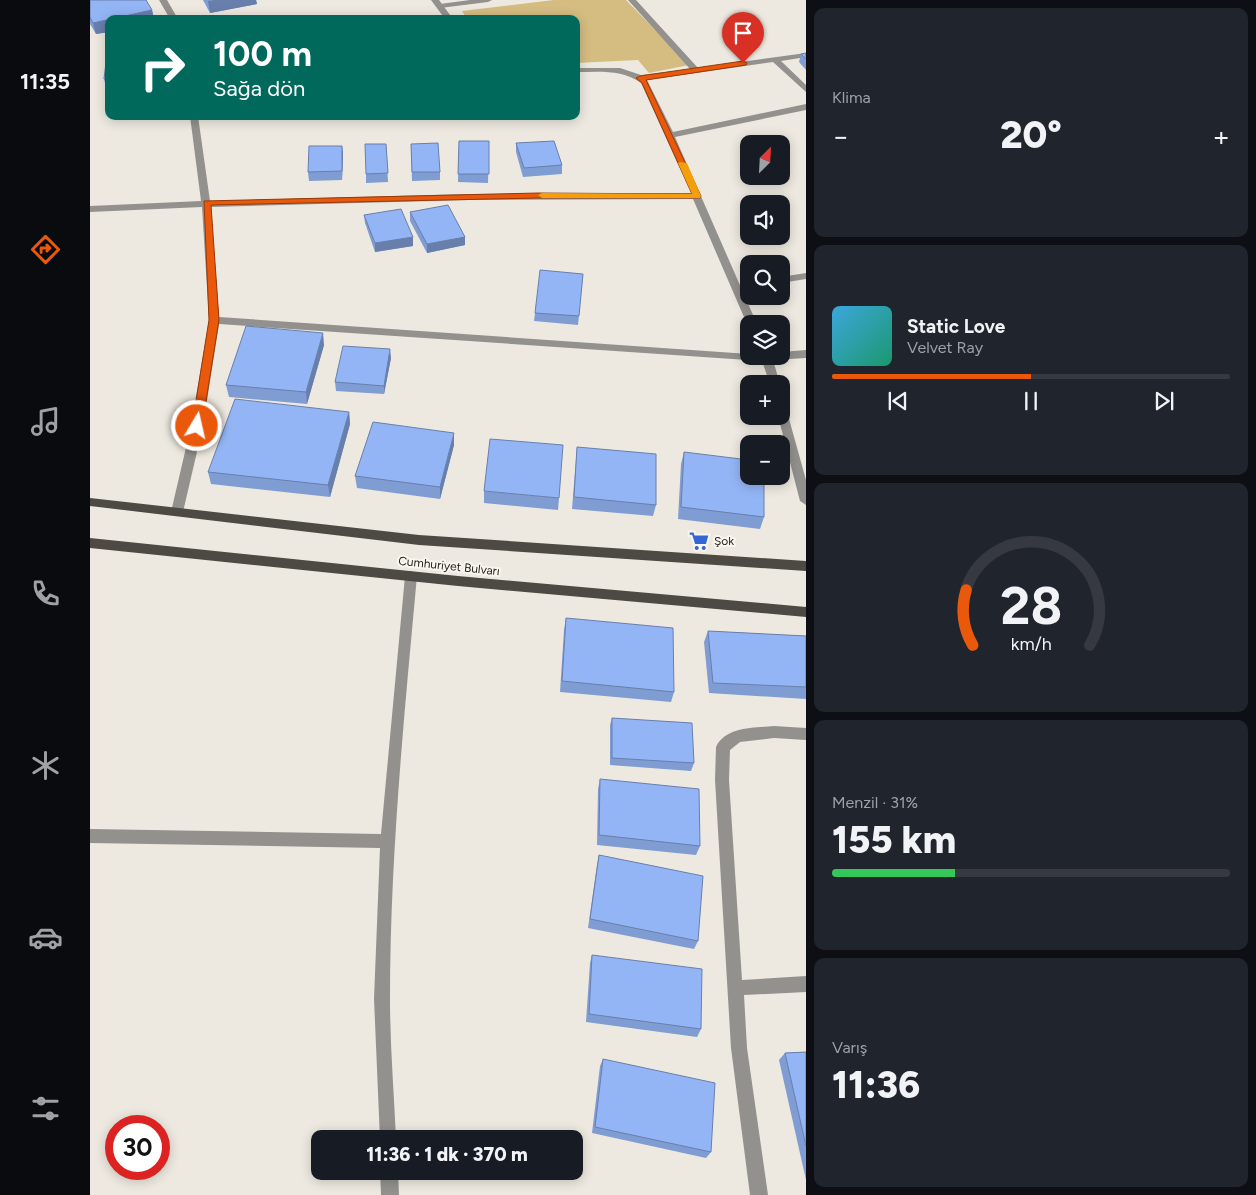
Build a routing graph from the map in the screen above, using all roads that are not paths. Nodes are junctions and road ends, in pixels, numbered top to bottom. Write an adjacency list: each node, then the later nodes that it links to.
1 (164, 0): 5 (street)
2 (488, 0): 4 (street)
3 (632, 0): 9 (street)
4 (437, 3): 6 (street)
5 (172, 15)
6 (446, 15)
7 (806, 55): 8 (street)
8 (775, 59): 9 (street); 12 (street)
9 (695, 69): 11 (street)
10 (580, 70): 11 (street)
11 (640, 78): 15 (street)
12 (806, 90)
13 (806, 107): 15 (street)
14 (195, 120): 17 (street)
15 (670, 135): 16 (street)
16 (697, 196): 17 (street); 21 (street)
17 (206, 203): 18 (street); 22 (street)
18 (90, 209)
19 (806, 276): 20 (street)
20 (790, 279)
21 (740, 287)
22 (214, 320): 25 (street); 29 (street)
23 (806, 354): 24 (street)
24 (790, 355)
25 (740, 358)
26 (786, 425): 27 (street)
27 (806, 501)
28 (90, 502): 29 (main road, Cumhuriyet Bulvarı)
29 (177, 512): 31 (main road, Cumhuriyet Bulvarı)
30 (90, 543): 32 (main road, Cumhuriyet Bulvarı)
31 (806, 566)
32 (411, 576): 33 (main road, Cumhuriyet Bulvarı); 36 (street)
33 (806, 612)
34 (806, 734): 38 (street)
35 (90, 836): 36 (street)
36 (388, 840): 39 (street)
37 (806, 984): 38 (street)
38 (736, 988): 42 (street)
39 (388, 1130)
40 (389, 1180): 41 (street)
41 (390, 1195)
42 (759, 1195)

